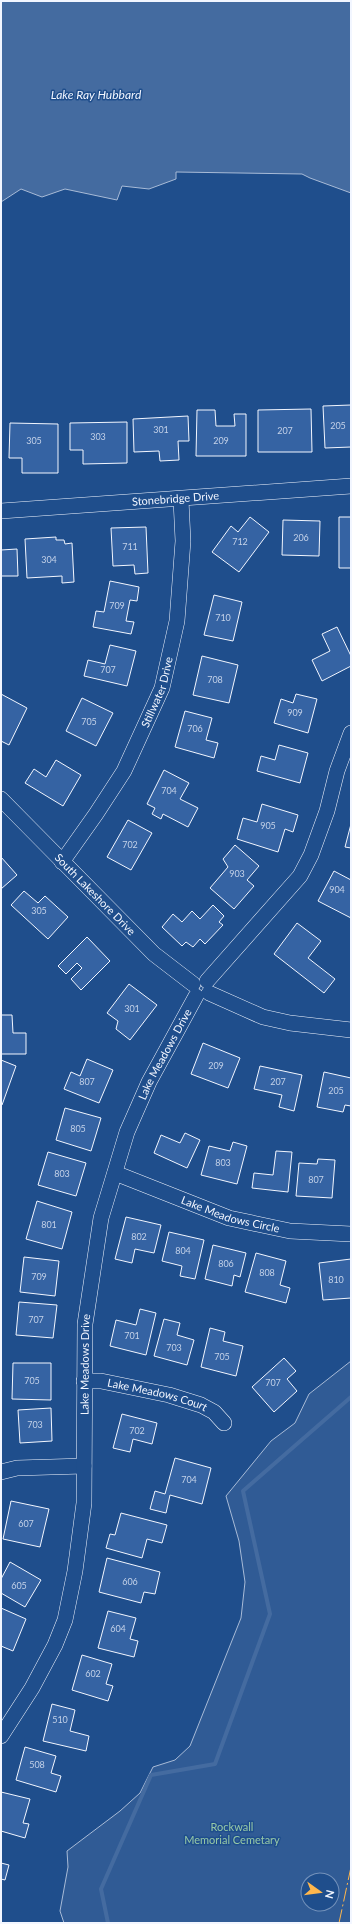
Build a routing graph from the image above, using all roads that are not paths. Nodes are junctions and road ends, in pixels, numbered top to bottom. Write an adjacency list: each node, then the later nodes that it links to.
1 (351, 486): 2 (street, Stonebridge Drive)
2 (181, 500): 3 (street, Stonebridge Drive); 6 (street, Stillwater Drive)
3 (1, 511)
4 (351, 733): 7 (street, Lake Meadows Drive)
5 (1, 799): 6 (street, South Lakeshore Drive)
6 (62, 862): 7 (street, South Lakeshore Drive)
7 (201, 989): 8 (street, South Lakeshore Drive); 9 (street, Lake Meadows Drive)
8 (351, 1030)
9 (115, 1173): 10 (street, Lake Meadows Circle); 11 (street, Lake Meadows Drive)
10 (351, 1234)
11 (84, 1381): 12 (street, Lake Meadows Court); 13 (street, Lake Meadows Drive)
12 (224, 1422)
13 (84, 1466): 14 (street); 15 (street, Lake Meadows Drive)
14 (1, 1472)
15 (1, 1736)

